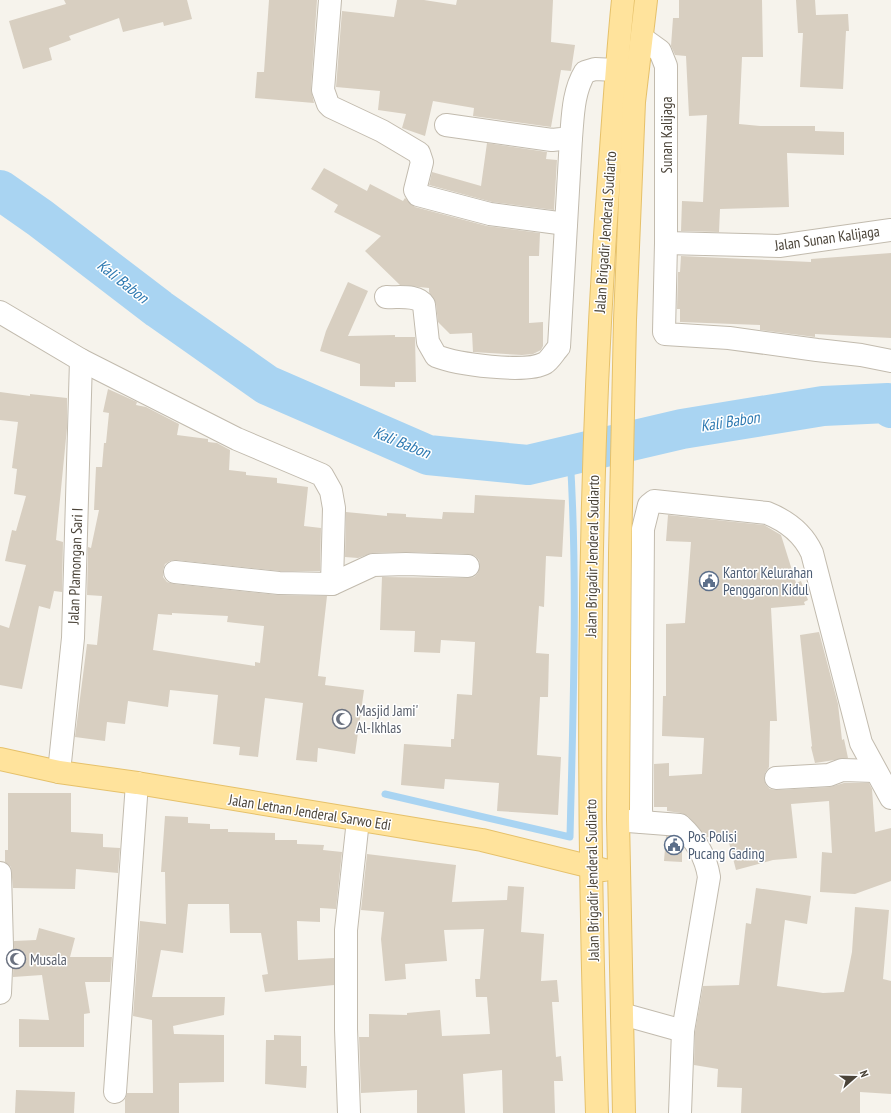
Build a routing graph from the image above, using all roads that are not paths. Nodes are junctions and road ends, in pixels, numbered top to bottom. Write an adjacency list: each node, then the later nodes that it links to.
1 (330, 0): 8 (street)
2 (623, 0): 5 (main road, Jalan Brigadir Jenderal Sudiarto)
3 (646, 0): 4 (main road, Jalan Brigadir Jenderal Sudiarto)
4 (642, 38): 10 (street, Sunan Kalijaga); 24 (main road, Jalan Brigadir Jenderal Sudiarto)
5 (616, 70): 7 (street); 27 (main road, Jalan Brigadir Jenderal Sudiarto)
6 (446, 125): 7 (street)
7 (571, 138): 8 (street)
8 (566, 224): 11 (street)
9 (891, 230): 10 (street, Jalan Sunan Kalijaga)
10 (666, 244): 14 (street, Sunan Kalijaga)
11 (386, 297)
12 (0, 312): 13 (street)
13 (81, 360): 17 (street); 20 (street, Jalan Plamongan Sari I)
14 (891, 361)
15 (468, 566): 17 (street)
16 (175, 572): 17 (street)
17 (332, 584)
18 (0, 760): 20 (main road, Jalan Letnan Jenderal Sarwo Edi)
19 (875, 771): 21 (street); 23 (street); 26 (street)
20 (59, 772): 22 (main road, Jalan Letnan Jenderal Sarwo Edi)
21 (776, 778)
22 (137, 783): 25 (main road, Jalan Letnan Jenderal Sarwo Edi); 33 (street)
23 (891, 798)
24 (618, 819): 26 (street); 29 (main road, Jalan Brigadir Jenderal Sudiarto)
25 (358, 820): 27 (main road, Jalan Letnan Jenderal Sarwo Edi); 34 (street)
26 (642, 822): 32 (street)
27 (591, 867): 29 (main road, Jalan Letnan Jenderal Sarwo Edi); 35 (main road, Jalan Brigadir Jenderal Sudiarto)
28 (0, 873): 30 (street)
29 (618, 873): 31 (main road, Jalan Brigadir Jenderal Sudiarto)
30 (0, 993)
31 (622, 1014): 32 (street); 36 (main road, Jalan Brigadir Jenderal Sudiarto)
32 (683, 1031): 37 (street)
33 (115, 1092)
34 (349, 1113)
35 (596, 1113)
36 (624, 1113)
37 (680, 1113)

